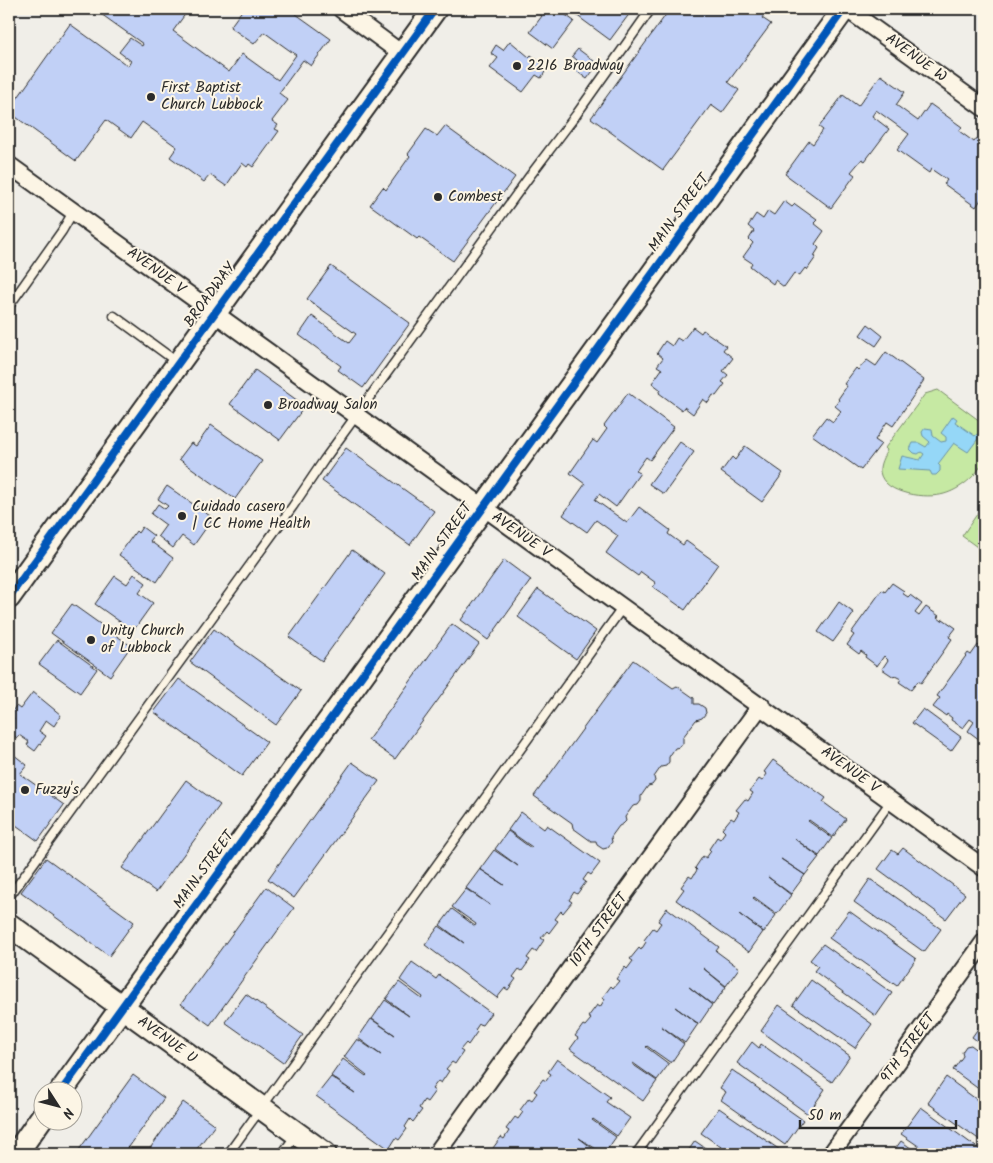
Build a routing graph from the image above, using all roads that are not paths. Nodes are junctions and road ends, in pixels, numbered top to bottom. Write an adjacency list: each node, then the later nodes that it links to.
1 (341, 9): 5 (street)
2 (435, 9): 5 (street, BROADWAY)
3 (651, 9): 13 (lane)
4 (846, 9): 6 (street, AVENUE W); 14 (street, MAIN STREET)
5 (402, 54): 10 (street, BROADWAY)
6 (984, 108)
7 (9, 165): 8 (street, AVENUE V)
8 (73, 212): 9 (lane); 10 (street, AVENUE V)
9 (9, 306)
10 (214, 314): 12 (street, BROADWAY); 13 (street, AVENUE V)
11 (114, 316): 12 (lane)
12 (178, 363): 15 (street, BROADWAY)
13 (356, 416): 14 (street, AVENUE V); 20 (lane)
14 (483, 508): 16 (street, AVENUE V); 23 (street, MAIN STREET)
15 (9, 598)
16 (623, 607): 17 (street, AVENUE V); 25 (lane)
17 (760, 705): 18 (street, AVENUE V); 32 (street, 10TH STREET)
18 (891, 801): 19 (street, AVENUE V); 33 (lane)
19 (984, 868)
20 (9, 896)
21 (9, 925): 23 (street, AVENUE U)
22 (984, 942): 34 (street, 9TH STREET)
23 (122, 1007): 24 (street, MAIN STREET); 25 (street, AVENUE U)
24 (69, 1080)
25 (262, 1108): 27 (street, AVENUE U); 29 (lane)
26 (33, 1130): 28 (street)
27 (297, 1134): 30 (lane); 31 (street, AVENUE U)
28 (16, 1154)
29 (228, 1154)
30 (282, 1154)
31 (325, 1154)
32 (436, 1154)
33 (636, 1154)
34 (831, 1154)

